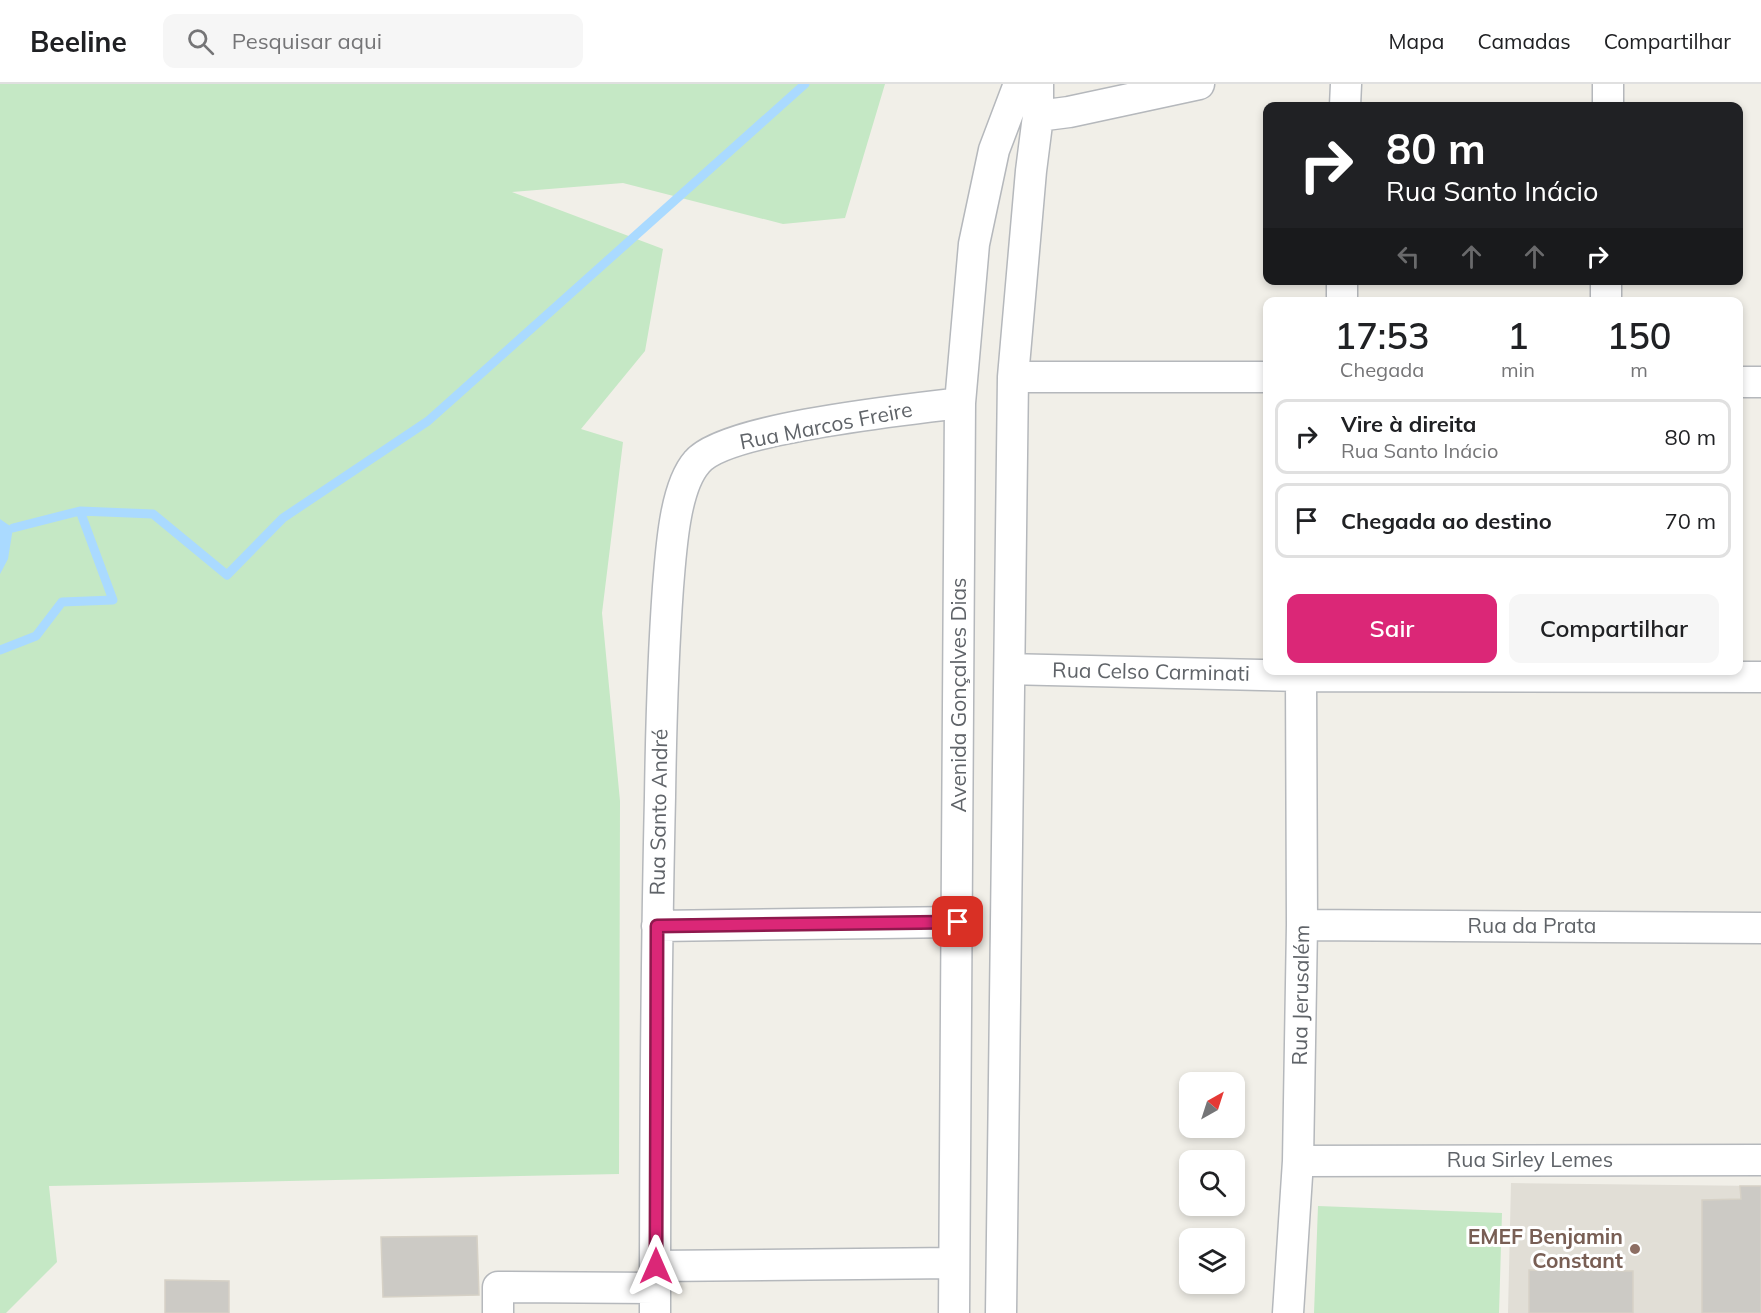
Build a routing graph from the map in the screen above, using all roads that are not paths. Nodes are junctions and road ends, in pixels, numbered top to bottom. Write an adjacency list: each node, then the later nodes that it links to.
1 (1019, 84): 13 (street, Avenida Gonçalves Dias)
2 (1038, 84): 8 (street)
3 (1200, 84): 8 (street)
4 (1346, 84): 6 (street)
5 (1608, 84): 7 (street)
6 (1345, 102)
7 (1608, 102)
8 (1038, 116): 9 (street)
9 (1013, 376): 10 (street); 15 (street)
10 (1263, 377)
11 (1743, 382): 12 (street)
12 (1761, 382)
13 (960, 403): 14 (street, Rua Marcos Freire); 18 (street, Avenida Gonçalves Dias)
14 (697, 461): 20 (street, Rua Santo André)
15 (1010, 669): 16 (street, Rua Celso Carminati); 28 (street)
16 (1301, 676): 17 (street, Rua Celso Carminati); 19 (street, Rua Jerusalém)
17 (1761, 677)
18 (958, 922): 20 (street); 24 (street, Avenida Gonçalves Dias)
19 (1302, 925): 21 (street, Rua da Prata); 23 (street, Rua Jerusalém)
20 (657, 926): 25 (street, Rua Santo André)
21 (1761, 928)
22 (1761, 1160): 23 (street, Rua Sirley Lemes)
23 (1298, 1161): 29 (street, Rua Jerusalém)
24 (954, 1263): 25 (street); 27 (street, Avenida Gonçalves Dias)
25 (655, 1289): 26 (street)
26 (498, 1313)
27 (954, 1313)
28 (1001, 1313)
29 (1288, 1313)

